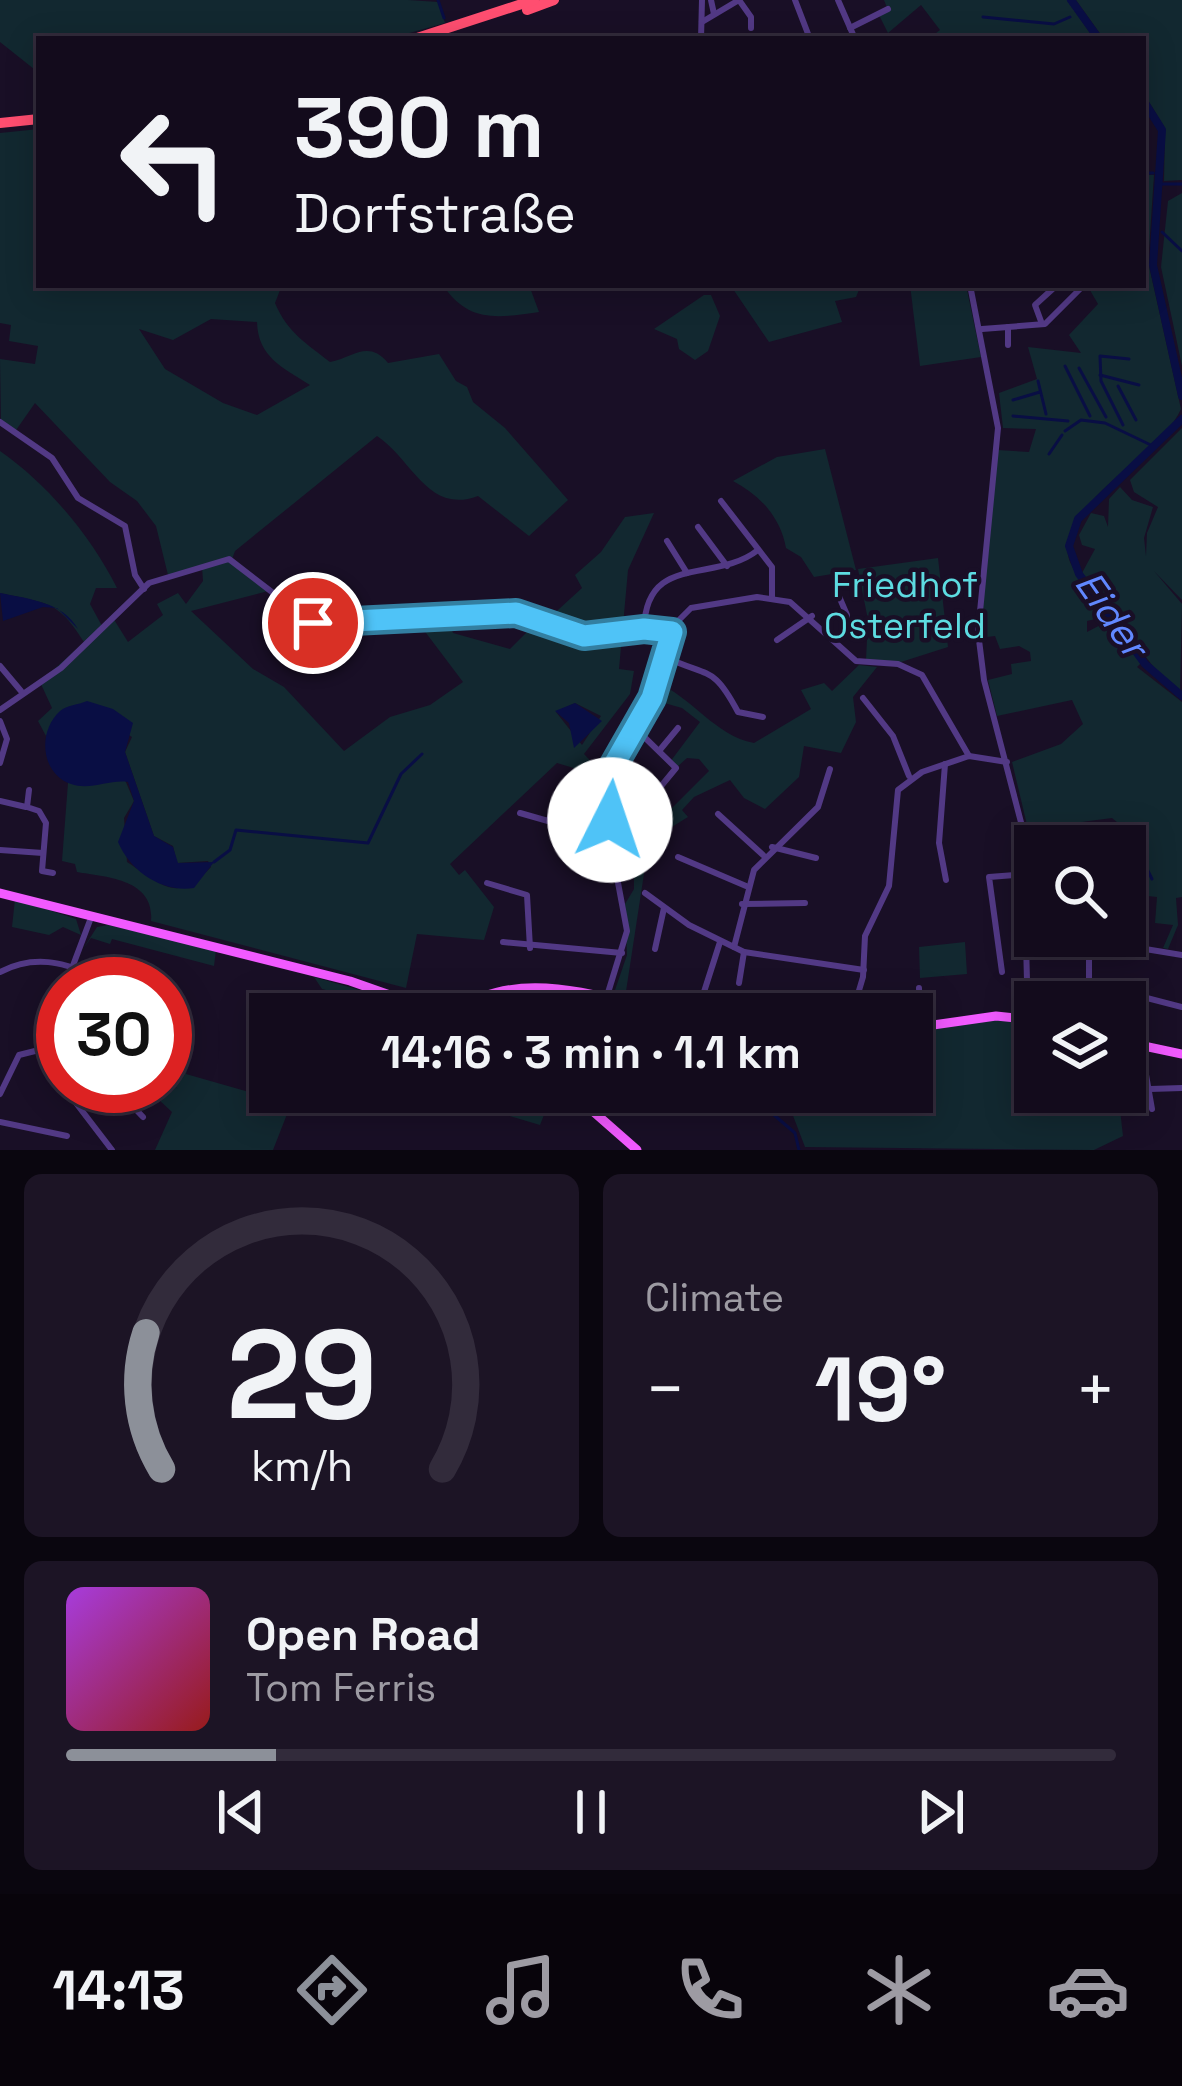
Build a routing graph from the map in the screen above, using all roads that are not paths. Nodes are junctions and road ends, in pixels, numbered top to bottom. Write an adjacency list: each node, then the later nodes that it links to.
1 (534, 0): 11 (highway)
2 (554, 0): 12 (highway)
3 (706, 0): 7 (street); 8 (street)
4 (795, 0): 14 (street)
5 (838, 0): 10 (street)
6 (888, 9): 10 (street)
7 (715, 14): 8 (street); 9 (street)
8 (702, 22): 13 (street)
9 (751, 28)
10 (850, 28): 15 (street)
11 (423, 36)
12 (447, 36)
13 (701, 36)
14 (808, 36)
15 (854, 36)
16 (36, 116): 17 (highway)
17 (0, 120)
18 (971, 288): 23 (street)
19 (1054, 288): 21 (street)
20 (1081, 288): 21 (street)
21 (1042, 324): 22 (street)
22 (1008, 327): 23 (street); 24 (street)
23 (982, 329): 51 (street)
24 (1008, 345)
25 (0, 422): 32 (street)
26 (721, 501): 29 (street)
27 (698, 526): 30 (street)
28 (667, 541): 31 (street)
29 (758, 550): 30 (street); 34 (street)
30 (727, 566): 31 (street)
31 (687, 573): 36 (street)
32 (144, 589): 36 (street); 42 (street)
33 (838, 594): 39 (street)
34 (772, 597): 35 (street); 37 (street)
35 (812, 616): 38 (street); 39 (street)
36 (644, 629): 37 (street)
37 (672, 632): 40 (street)
38 (777, 640)
39 (836, 641): 50 (street)
40 (665, 657): 45 (street); 47 (street)
41 (0, 667): 42 (street)
42 (22, 691): 44 (street)
43 (863, 698): 55 (street)
44 (0, 710)
45 (763, 717)
46 (0, 721): 52 (street)
47 (635, 728): 49 (street); 62 (street)
48 (678, 728): 49 (street)
49 (659, 751): 58 (street)
50 (969, 756): 51 (street); 53 (street)
51 (1007, 763): 63 (street)
52 (0, 764)
53 (946, 764): 55 (street); 72 (street)
54 (830, 769): 64 (street)
55 (910, 778): 93 (street)
56 (28, 790): 59 (street)
57 (0, 801): 59 (street)
58 (636, 806)
59 (27, 807): 66 (street)
60 (520, 813): 62 (street)
61 (718, 814): 67 (street)
62 (610, 820): 88 (street)
63 (1022, 825)
64 (772, 847): 67 (street); 69 (street)
65 (0, 850): 66 (street)
66 (43, 853): 70 (street)
67 (763, 856): 74 (street)
68 (678, 857): 74 (street)
69 (816, 858)
70 (53, 873)
71 (1014, 875): 95 (street)
72 (946, 880)
73 (487, 884): 83 (street)
74 (746, 886): 78 (street)
75 (0, 892): 80 (main road)
76 (645, 893): 79 (street)
77 (805, 903): 78 (street)
78 (742, 904): 84 (street)
79 (664, 908): 82 (street); 86 (street)
80 (92, 915): 90 (street); 98 (main road)
81 (503, 942): 83 (street)
82 (720, 942): 84 (street); 102 (street)
83 (530, 947): 88 (street)
84 (734, 947): 87 (street)
85 (1146, 949): 89 (street)
86 (655, 950)
87 (744, 952): 93 (street); 96 (street)
88 (622, 953): 101 (street)
89 (1182, 955)
90 (77, 957)
91 (1089, 957): 105 (street)
92 (36, 959): 94 (street)
93 (864, 970): 103 (street)
94 (0, 972)
95 (1002, 973)
96 (739, 983)
97 (919, 988): 104 (street)
98 (384, 993)
99 (502, 993): 100 (main road)
100 (551, 993)
101 (608, 993)
102 (705, 993)
103 (858, 993)
104 (919, 993)
105 (1182, 1006)
106 (1014, 1018): 107 (main road)
107 (933, 1025)
108 (1146, 1046): 110 (main road)
109 (36, 1051): 114 (street)
110 (1182, 1054)
111 (1146, 1074): 113 (street)
112 (1182, 1088): 113 (street)
113 (1149, 1089): 115 (street)
114 (0, 1094)
115 (1152, 1108)
116 (85, 1113): 122 (street)
117 (139, 1113): 119 (street)
118 (595, 1113): 123 (main road)
119 (143, 1117)
120 (0, 1123): 121 (street)
121 (67, 1136)
122 (112, 1150)
123 (637, 1150)

